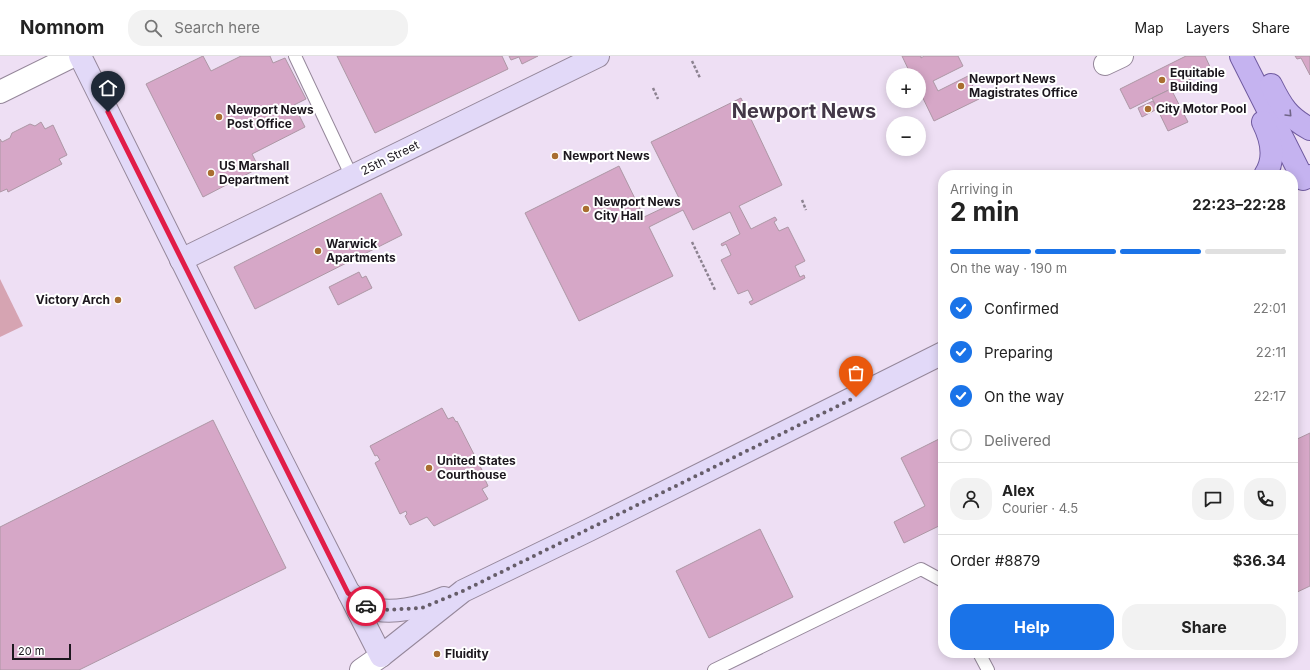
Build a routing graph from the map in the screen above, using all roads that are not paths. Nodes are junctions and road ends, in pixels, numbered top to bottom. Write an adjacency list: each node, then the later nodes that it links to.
1 (73, 56): 6 (street)
2 (80, 56): 11 (street)
3 (295, 56): 9 (lane)
4 (598, 56): 9 (street, 25th Street)
5 (1243, 60): 7 (main road, one-way to 7); 8 (main road); 10 (main road)
6 (0, 92)
7 (1310, 129)
8 (1266, 170)
9 (352, 177): 11 (street, 25th Street)
10 (1304, 180)
11 (181, 260): 15 (street)
12 (938, 356): 14 (street)
13 (938, 578): 19 (lane)
14 (463, 591): 15 (street); 16 (street)
15 (348, 593): 16 (street)
16 (381, 656): 18 (street)
17 (982, 658): 20 (lane)
18 (361, 670)
19 (714, 670)
20 (988, 670)

